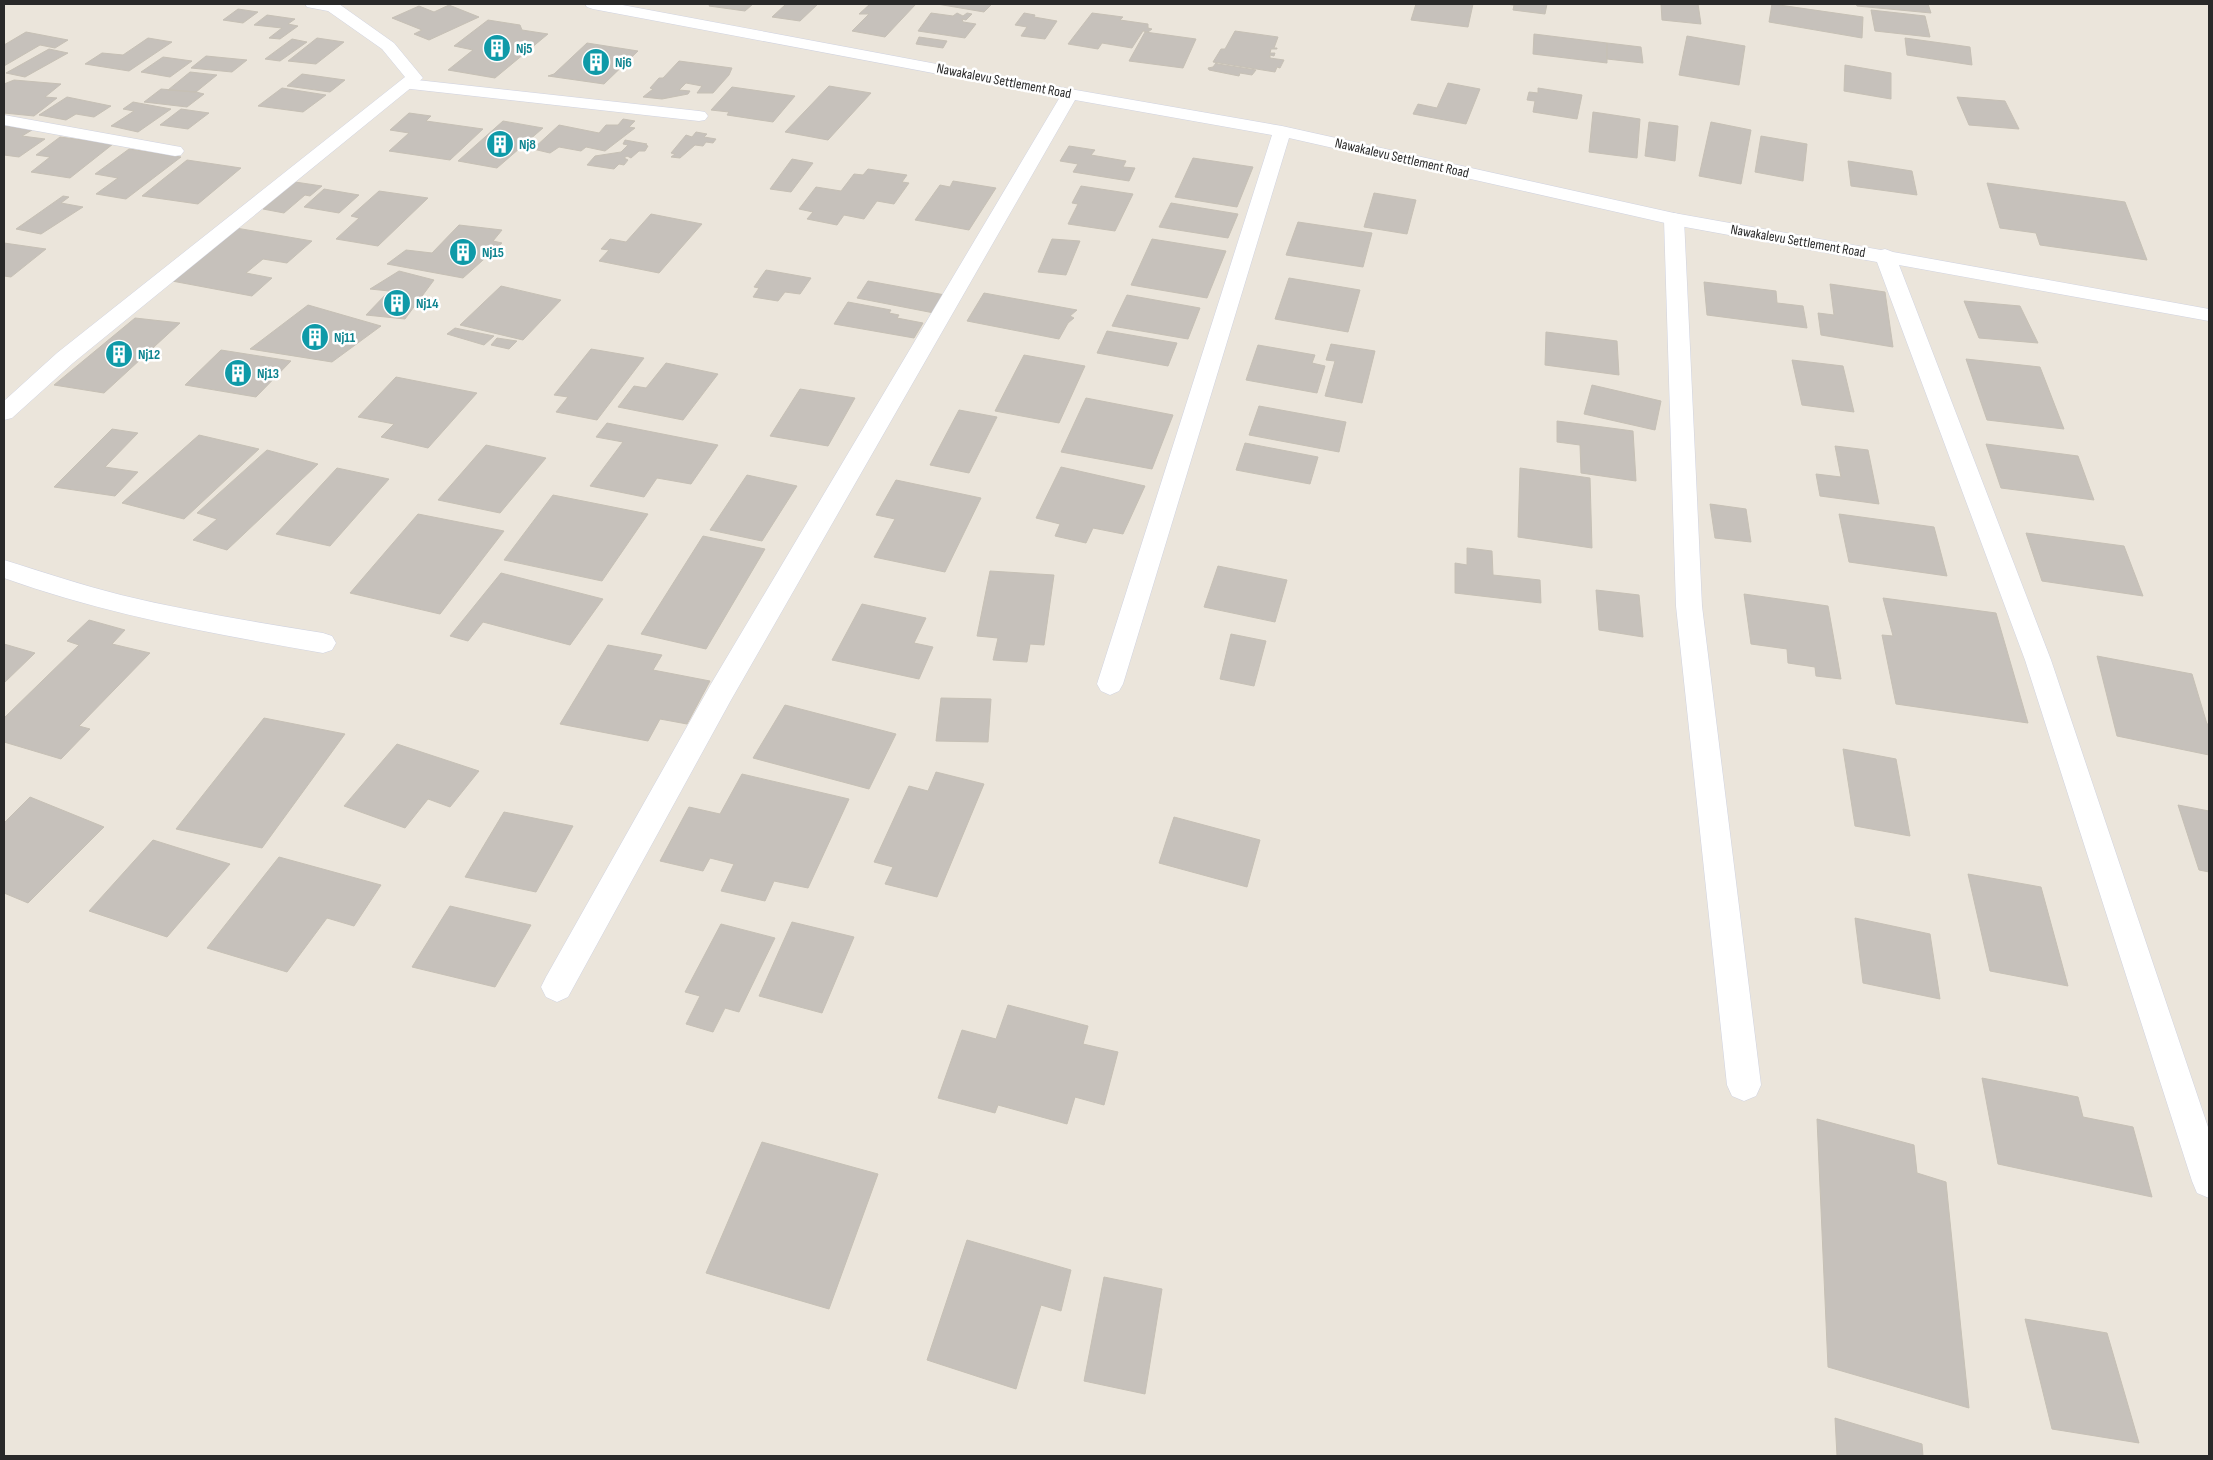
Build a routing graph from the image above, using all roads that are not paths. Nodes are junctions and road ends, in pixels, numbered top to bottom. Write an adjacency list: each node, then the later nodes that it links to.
1 (313, 4): 3 (street)
2 (593, 4): 4 (street, Nawakalevu Settlement Road)
3 (408, 84): 5 (street); 12 (street)
4 (1070, 94): 7 (street, Nawakalevu Settlement Road); 16 (street)
5 (699, 116)
6 (4, 120): 8 (street)
7 (1282, 131): 9 (street, Nawakalevu Settlement Road); 15 (street)
8 (175, 151)
9 (1674, 219): 10 (street, Nawakalevu Settlement Road); 17 (street)
10 (1885, 256): 11 (street, Nawakalevu Settlement Road); 18 (street)
11 (2209, 315)
12 (4, 413)
13 (4, 569): 14 (street)
14 (323, 643)
15 (1110, 684)
16 (557, 987)
17 (1744, 1084)
18 (2209, 1181)

